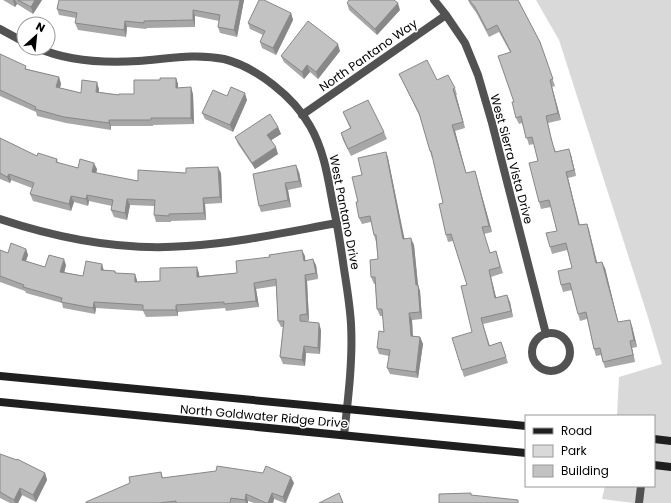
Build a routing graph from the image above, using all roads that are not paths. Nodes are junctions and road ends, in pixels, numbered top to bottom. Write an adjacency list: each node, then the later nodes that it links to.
1 (434, 0): 2 (street, West Sierra Vista Drive)
2 (446, 15): 6 (street, North Pantano Way); 9 (street, West Sierra Vista Drive)
3 (0, 29): 4 (street)
4 (16, 38)
5 (56, 54): 6 (street, West Pantano Drive)
6 (302, 115): 8 (street, West Pantano Drive)
7 (0, 219): 8 (street)
8 (337, 223): 12 (street, West Pantano Drive)
9 (546, 334): 9 (street)
10 (0, 376): 12 (street, North Goldwater Ridge Drive)
11 (0, 402): 14 (street, North Goldwater Ridge Drive)
12 (347, 409): 13 (street, North Goldwater Ridge Drive); 14 (street, West Pantano Drive)
13 (525, 426)
14 (344, 435): 17 (street, North Goldwater Ridge Drive)
15 (655, 439): 16 (street)
16 (671, 441)
17 (525, 453)
18 (655, 466): 19 (street)
19 (671, 467)
20 (641, 487): 21 (street)
21 (639, 503)

